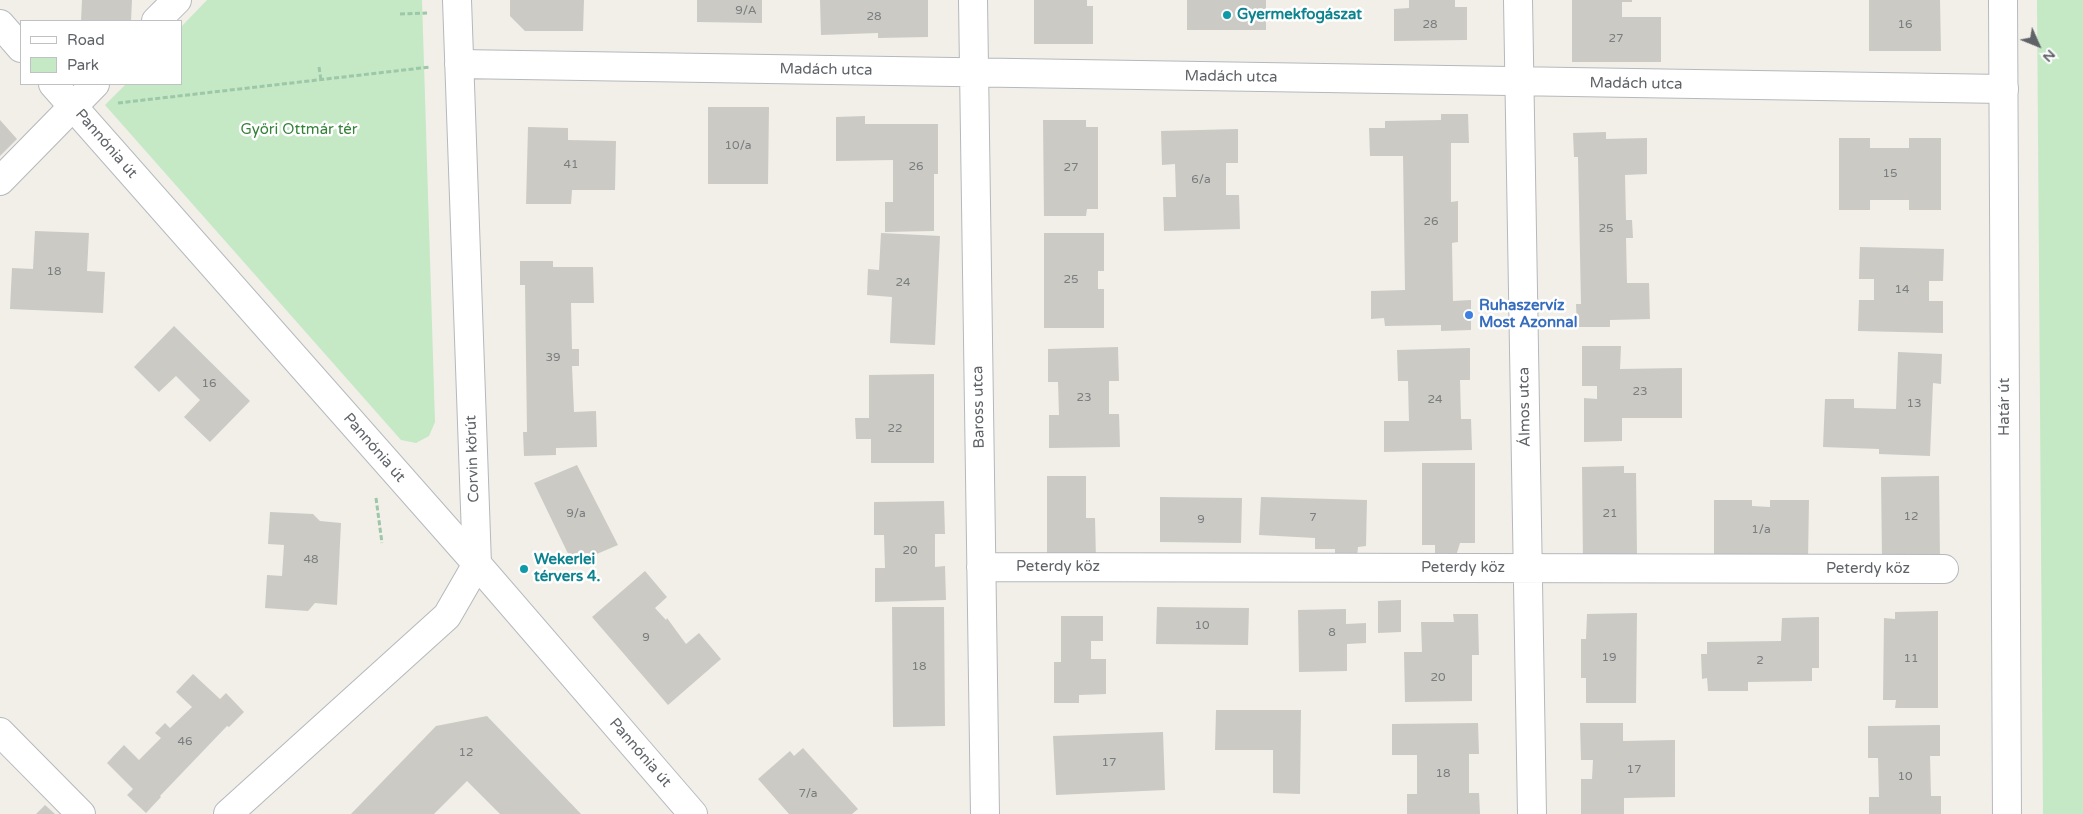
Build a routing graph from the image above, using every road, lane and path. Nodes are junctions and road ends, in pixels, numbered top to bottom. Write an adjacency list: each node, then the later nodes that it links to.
1 (177, 0): 6 (street)
2 (457, 0): 9 (street, Corvin körút)
3 (973, 0): 11 (street, Baross utca)
4 (1518, 0): 13 (street, Álmos utca)
5 (2003, 0): 16 (street, Határ út)
6 (157, 20)
7 (0, 24): 8 (street)
8 (20, 47)
9 (459, 64): 11 (street, Madách utca); 12 (path); 21 (street, Corvin körút)
10 (319, 67): 12 (path)
11 (974, 72): 13 (street, Madách utca); 22 (street, Baross utca)
12 (321, 80): 17 (path)
13 (1520, 82): 16 (street, Madách utca); 23 (street, Álmos utca)
14 (54, 85): 17 (street, Pannónia út)
15 (94, 85): 17 (street)
16 (2004, 90): 31 (street, Határ út)
17 (73, 106): 18 (street); 21 (street, Pannónia út)
18 (0, 181)
19 (376, 497): 20 (path)
20 (382, 543)
21 (477, 564): 27 (street); 28 (street, Pannónia út)
22 (981, 567): 23 (street, Peterdy köz); 29 (street, Baross utca)
23 (1528, 568): 24 (street, Peterdy köz); 30 (street, Álmos utca)
24 (1944, 569)
25 (0, 732): 26 (street)
26 (81, 814)
27 (228, 814)
28 (693, 814)
29 (985, 814)
30 (1532, 814)
31 (2007, 814)

